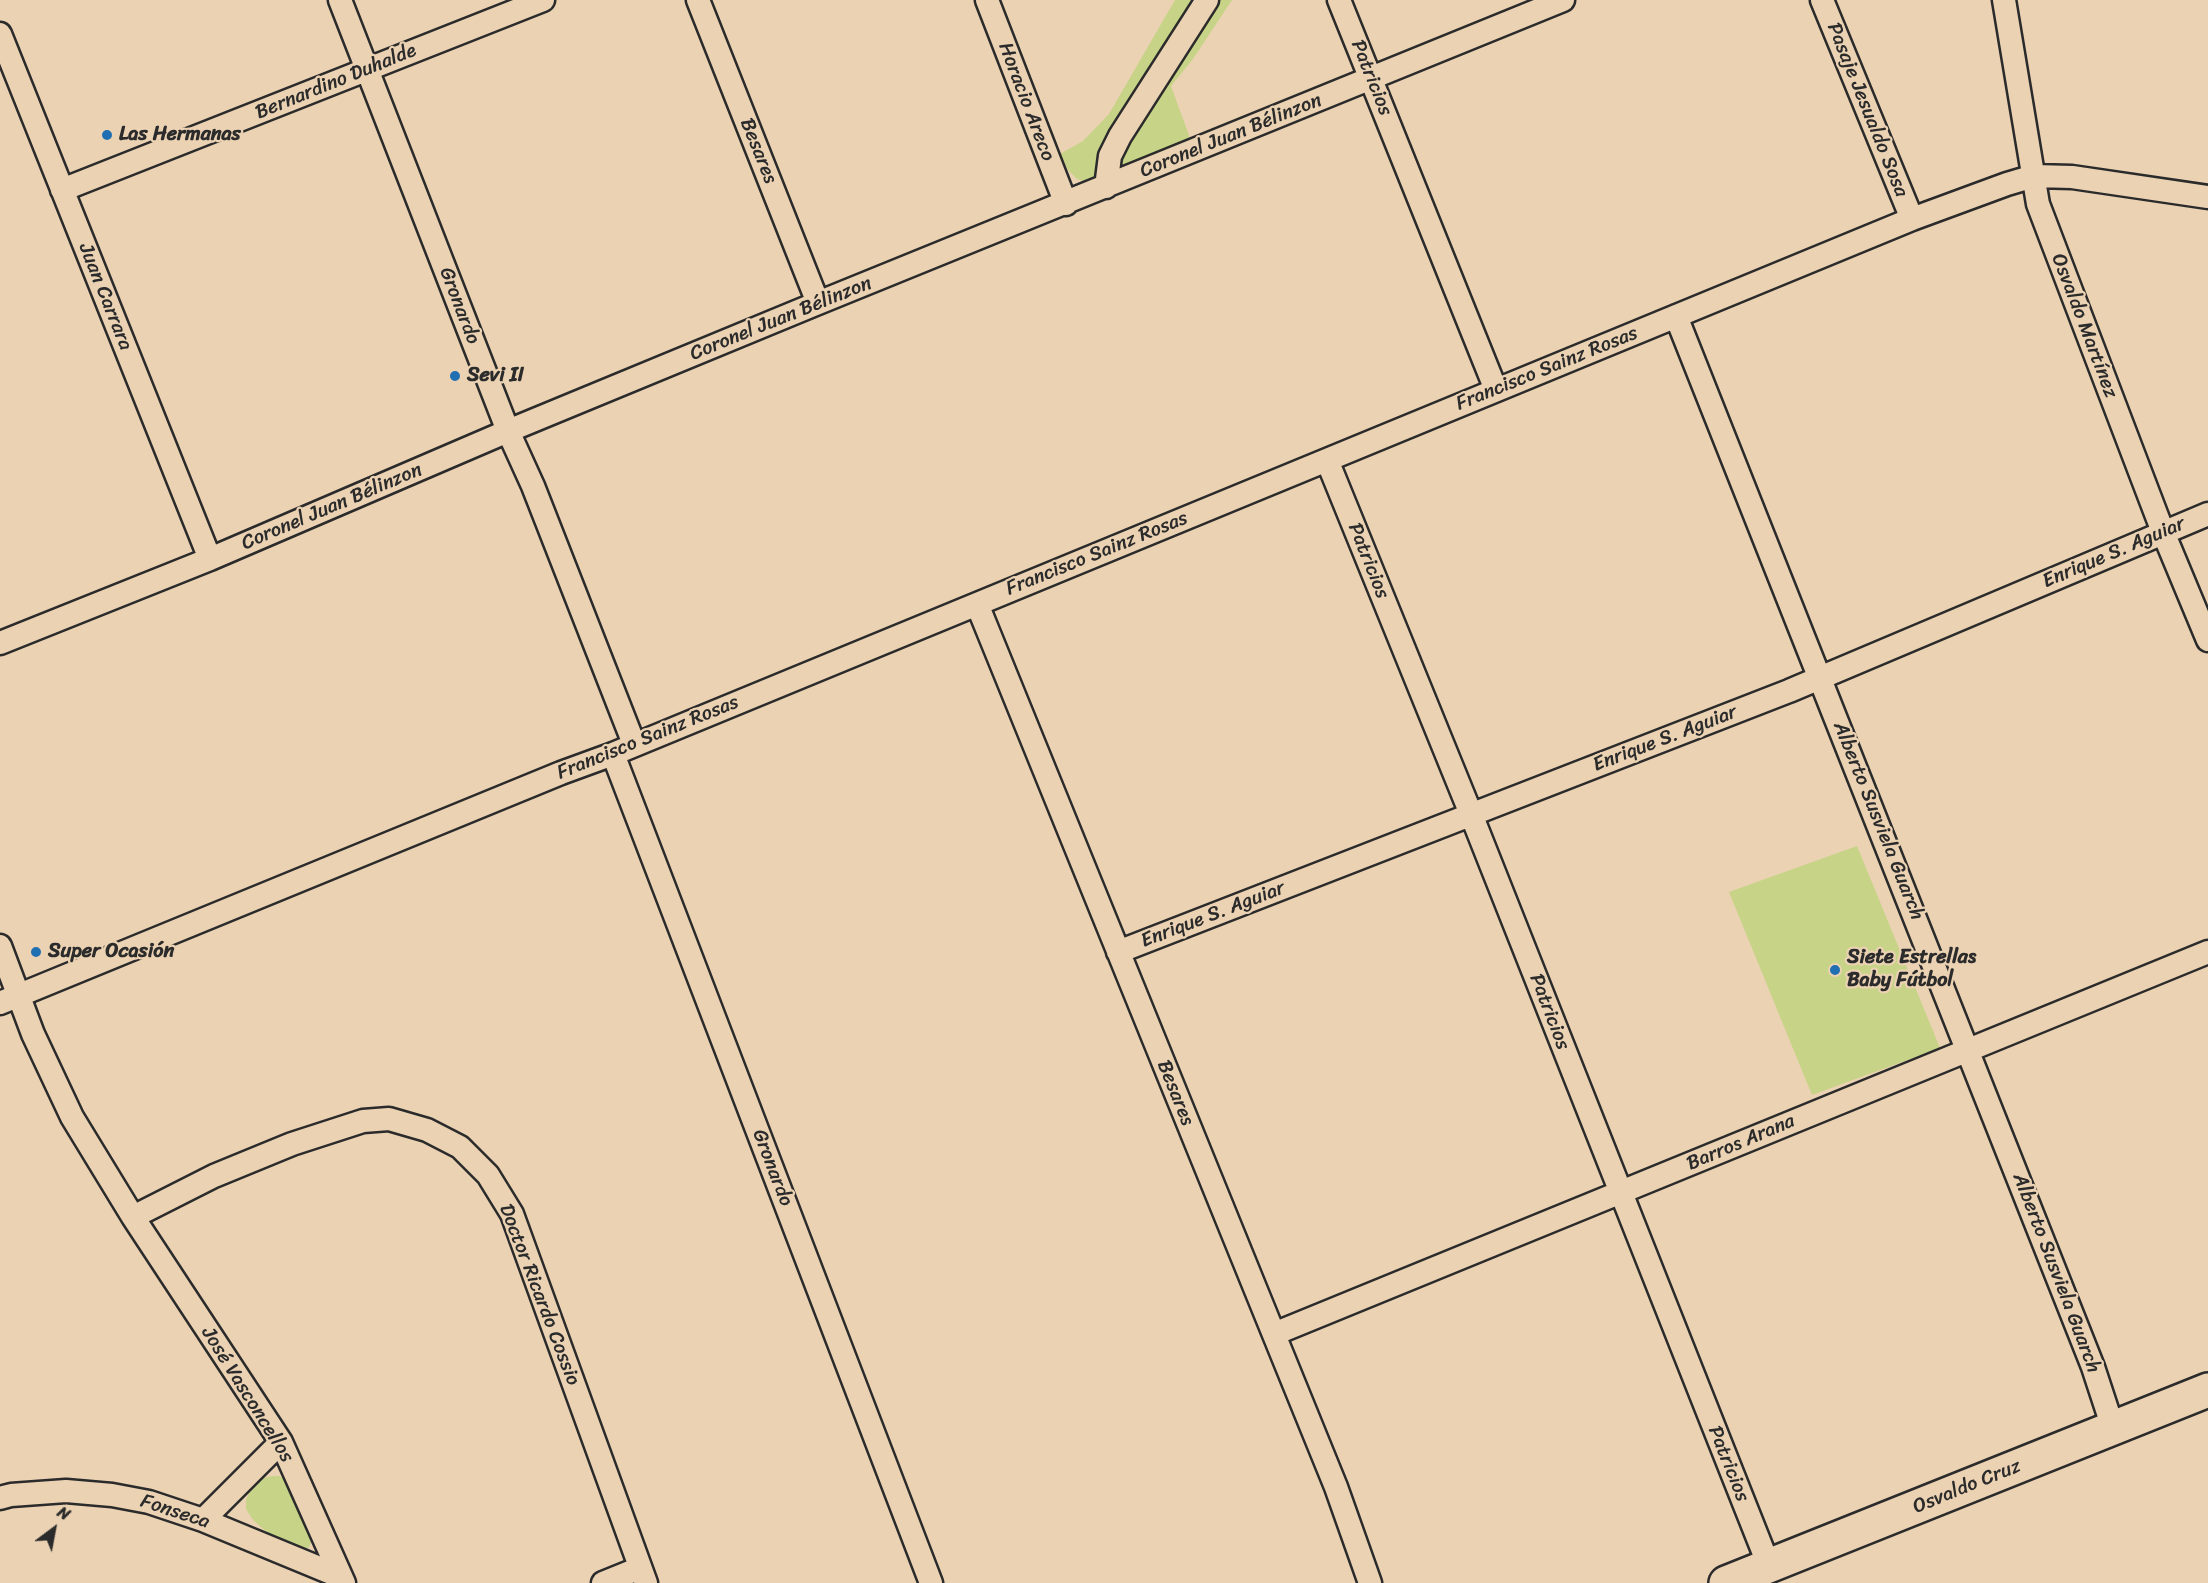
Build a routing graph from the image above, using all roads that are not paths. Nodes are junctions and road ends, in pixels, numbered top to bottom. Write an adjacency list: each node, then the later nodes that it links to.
1 (340, 0): 11 (street, Gronardo)
2 (543, 0): 11 (street, Bernardino Duhalde)
3 (698, 0): 19 (street, Besares)
4 (987, 0): 17 (street, Horacio Areco)
5 (1208, 0): 14 (street)
6 (1339, 0): 12 (street, Patricios)
7 (1563, 0): 12 (street, Coronel Juan Bélinzon)
8 (1822, 0): 18 (street, Pasaje Jesualdo Sosa)
9 (2004, 0): 13 (street, Osvaldo Martínez)
10 (0, 34): 15 (street, Juan Carrara)
11 (367, 70): 15 (street, Bernardino Duhalde); 22 (street, Gronardo)
12 (1371, 78): 14 (street, Coronel Juan Bélinzon); 21 (street, Patricios)
13 (2034, 176): 16 (street, Francisco Sainz Rosas); 18 (street, Francisco Sainz Rosas); 25 (street, Osvaldo Martínez)
14 (1106, 187): 17 (street, Coronel Juan Bélinzon)
15 (62, 190): 26 (street, Juan Carrara)
16 (2208, 197)
17 (1066, 204): 19 (street, Coronel Juan Bélinzon)
18 (1912, 219): 20 (street, Francisco Sainz Rosas)
19 (819, 303): 22 (street, Coronel Juan Bélinzon)
20 (1676, 316): 21 (street, Francisco Sainz Rosas); 30 (street, Alberto Susviela Guarch)
21 (1496, 390): 23 (street, Francisco Sainz Rosas)
22 (508, 431): 26 (street, Coronel Juan Bélinzon); 31 (street, Gronardo)
23 (1326, 460): 27 (street, Francisco Sainz Rosas); 33 (street, Patricios)
24 (2208, 514): 25 (street, Enrique S. Aguiar)
25 (2163, 532): 28 (street, Osvaldo Martínez); 30 (street, Enrique S. Aguiar)
26 (210, 559): 29 (street, Coronel Juan Bélinzon)
27 (977, 604): 31 (street, Francisco Sainz Rosas); 36 (street, Besares)
28 (2208, 640)
29 (0, 643)
30 (1821, 676): 33 (street, Enrique S. Aguiar); 38 (street, Alberto Susviela Guarch)
31 (634, 744): 32 (street, Francisco Sainz Rosas)
32 (613, 754): 37 (street, Francisco Sainz Rosas); 51 (street, Gronardo)
33 (1471, 814): 36 (street, Enrique S. Aguiar); 39 (street, Patricios)
34 (0, 946): 37 (street, José Vasconcellos)
35 (2208, 951): 38 (street, Barros Arana)
36 (1118, 952): 41 (street, Besares)
37 (10, 999): 40 (street, José Vasconcellos)
38 (1968, 1049): 39 (street, Barros Arana); 43 (street, Alberto Susviela Guarch)
39 (1620, 1194): 41 (street, Barros Arana); 47 (street, Patricios)
40 (133, 1217): 44 (street, José Vasconcellos); 48 (street, Doctor Ricardo Cossio)
41 (1274, 1334): 52 (street, Besares)
42 (2208, 1390): 43 (street, Osvaldo Cruz)
43 (2113, 1428): 47 (street, Osvaldo Cruz)
44 (281, 1443): 46 (street); 49 (street, José Vasconcellos)
45 (0, 1498): 46 (street, Fonseca)
46 (203, 1520): 49 (street, Fonseca)
47 (1769, 1566): 53 (street, Osvaldo Cruz)
48 (643, 1575): 50 (street)
49 (342, 1580)
50 (603, 1583)
51 (931, 1583)
52 (1370, 1583)
53 (1726, 1583)

